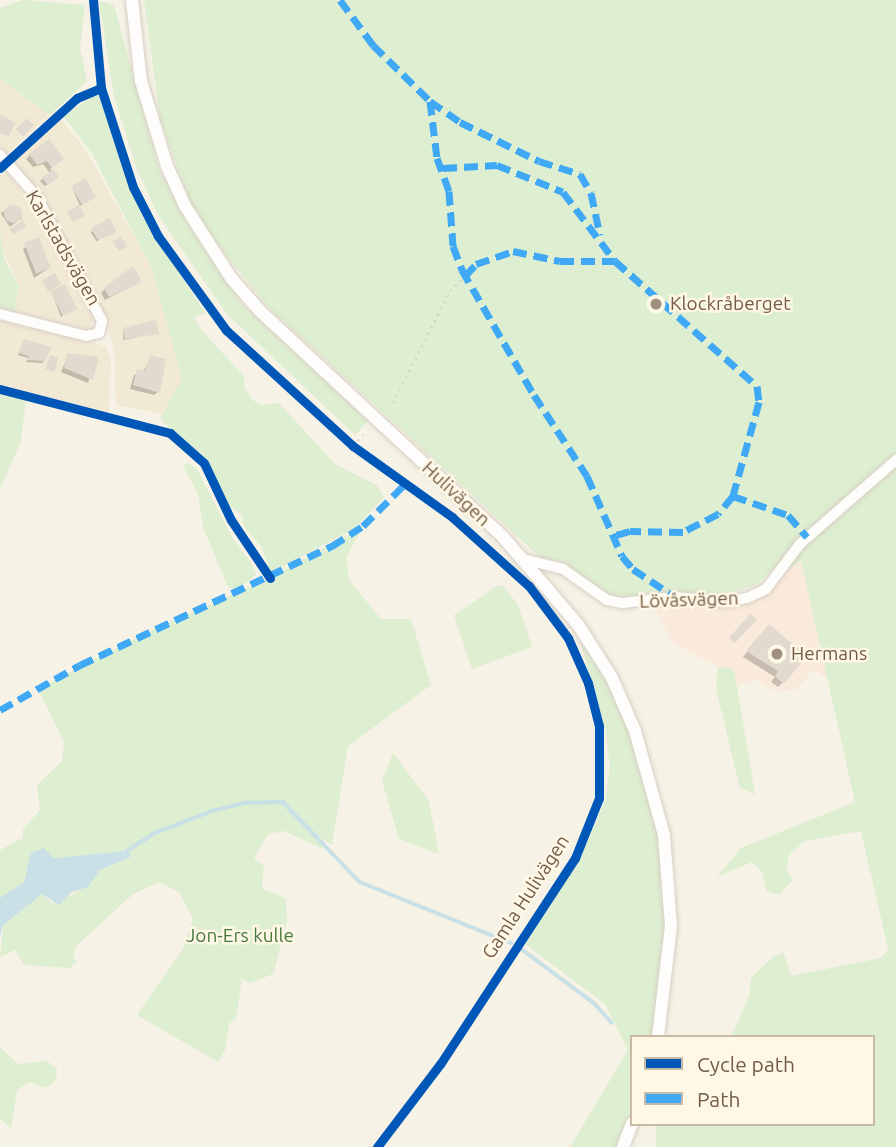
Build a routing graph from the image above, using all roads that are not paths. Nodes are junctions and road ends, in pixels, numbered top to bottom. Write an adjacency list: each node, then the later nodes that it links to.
1 (132, 0): 5 (main road, Hulivägen)
2 (0, 155): 3 (street, Karlstadsvägen)
3 (0, 314)
4 (896, 460): 5 (street, Lövåsvägen)
5 (523, 559): 6 (main road, Hulivägen)
6 (658, 1035)
7 (631, 1126): 8 (main road)
8 (623, 1147)

